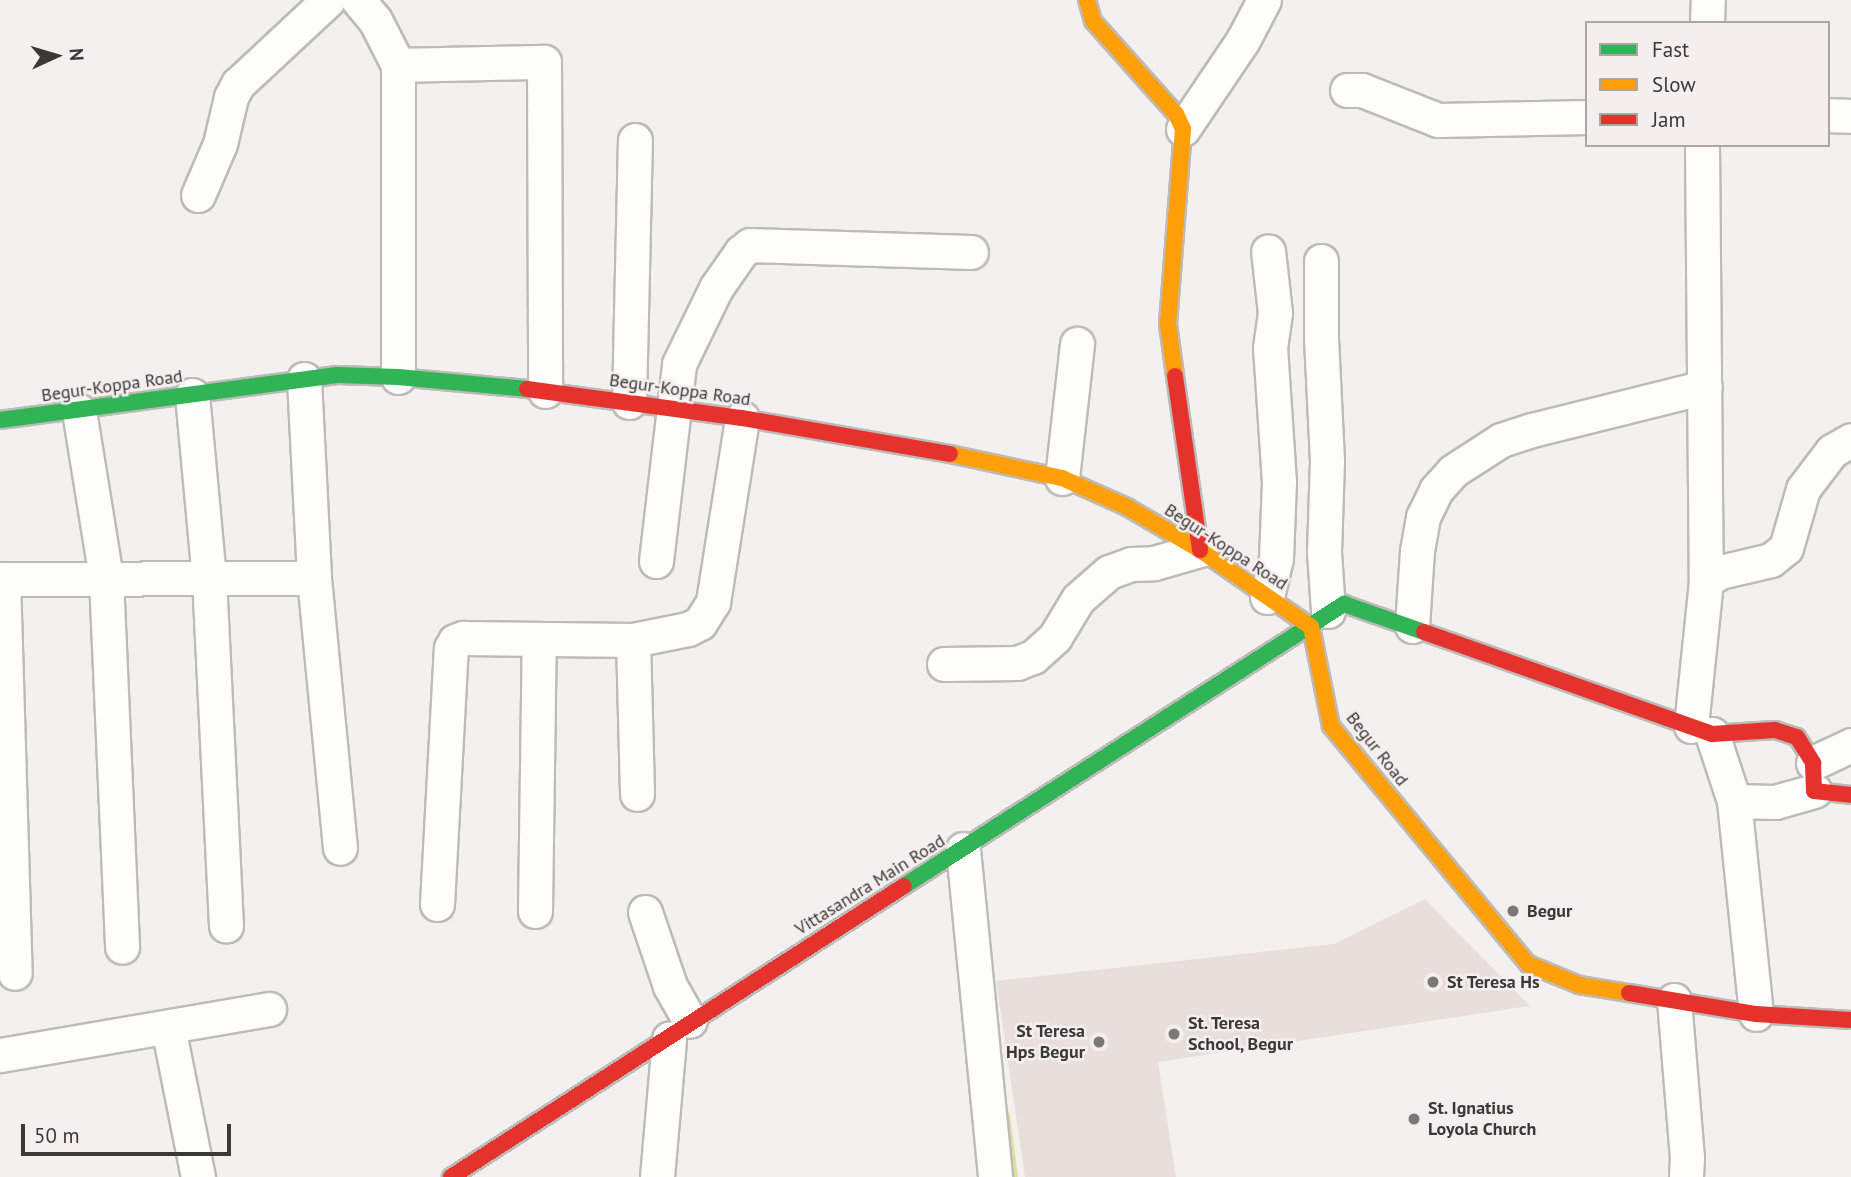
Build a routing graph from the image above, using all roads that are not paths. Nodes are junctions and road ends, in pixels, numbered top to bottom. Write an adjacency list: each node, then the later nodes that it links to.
1 (328, 0): 15 (street)
2 (358, 0): 7 (street)
3 (1087, 0): 12 (main road)
4 (1264, 0): 12 (street)
5 (1708, 0): 6 (street)
6 (1707, 21)
7 (398, 65): 20 (street); 23 (street)
8 (1347, 90): 11 (street)
9 (1830, 115): 10 (street)
10 (1851, 116)
11 (1585, 117)
12 (1183, 129): 32 (main road)
13 (635, 140): 25 (street)
14 (1702, 147): 22 (street)
15 (198, 195)
16 (971, 251): 26 (street)
17 (1268, 251): 39 (street)
18 (1321, 261): 40 (street)
19 (1077, 344): 31 (street)
20 (398, 377): 21 (main road, Begur-Koppa Road); 23 (main road, Begur-Koppa Road)
21 (304, 379): 24 (main road, Begur-Koppa Road); 36 (street)
22 (1705, 387): 38 (street); 41 (street)
23 (545, 391): 25 (main road, Begur-Koppa Road)
24 (192, 395): 27 (main road, Begur-Koppa Road); 35 (street)
25 (629, 402): 26 (main road, Begur-Koppa Road)
26 (673, 408): 28 (main road, Begur-Koppa Road); 33 (street)
27 (79, 411): 29 (main road, Begur-Koppa Road); 34 (street)
28 (742, 418): 31 (main road, Begur-Koppa Road); 43 (street)
29 (0, 420)
30 (1851, 440): 38 (street)
31 (1062, 478): 32 (main road, Begur-Koppa Road)
32 (1200, 550): 39 (main road, Begur-Koppa Road); 44 (street)
33 (656, 561)
34 (106, 578): 35 (street); 37 (street); 57 (street)
35 (209, 578): 36 (street); 56 (street)
36 (314, 578): 51 (street)
37 (2, 579): 58 (street)
38 (1706, 582): 45 (street)
39 (1268, 597): 40 (main road, Begur-Koppa Road)
40 (1319, 619): 41 (main road); 52 (main road, Vittasandra Main Road); 59 (main road, Begur Road)
41 (1412, 626): 45 (main road)
42 (539, 639): 43 (street); 53 (street); 54 (street)
43 (633, 640): 48 (street)
44 (944, 664)
45 (1701, 730): 47 (main road); 50 (street)
46 (1851, 745): 47 (street)
47 (1813, 777): 49 (main road); 50 (street)
48 (636, 794)
49 (1851, 795)
50 (1734, 802): 61 (street)
51 (340, 848)
52 (963, 849): 64 (main road, Vittasandra Main Road); 69 (street)
53 (437, 904)
54 (535, 911)
55 (645, 912): 64 (street)
56 (226, 926)
57 (122, 947)
58 (15, 973)
59 (1674, 1000): 61 (main road, Begur Road); 70 (street)
60 (269, 1009): 63 (street)
61 (1756, 1014): 62 (main road, Begur Road)
62 (1851, 1020)
63 (168, 1027): 65 (street); 66 (street)
64 (680, 1030): 67 (main road, Vittasandra Main Road); 68 (street)
65 (0, 1055)
66 (198, 1177)
67 (451, 1177)
68 (657, 1177)
69 (996, 1177)
70 (1686, 1177)

